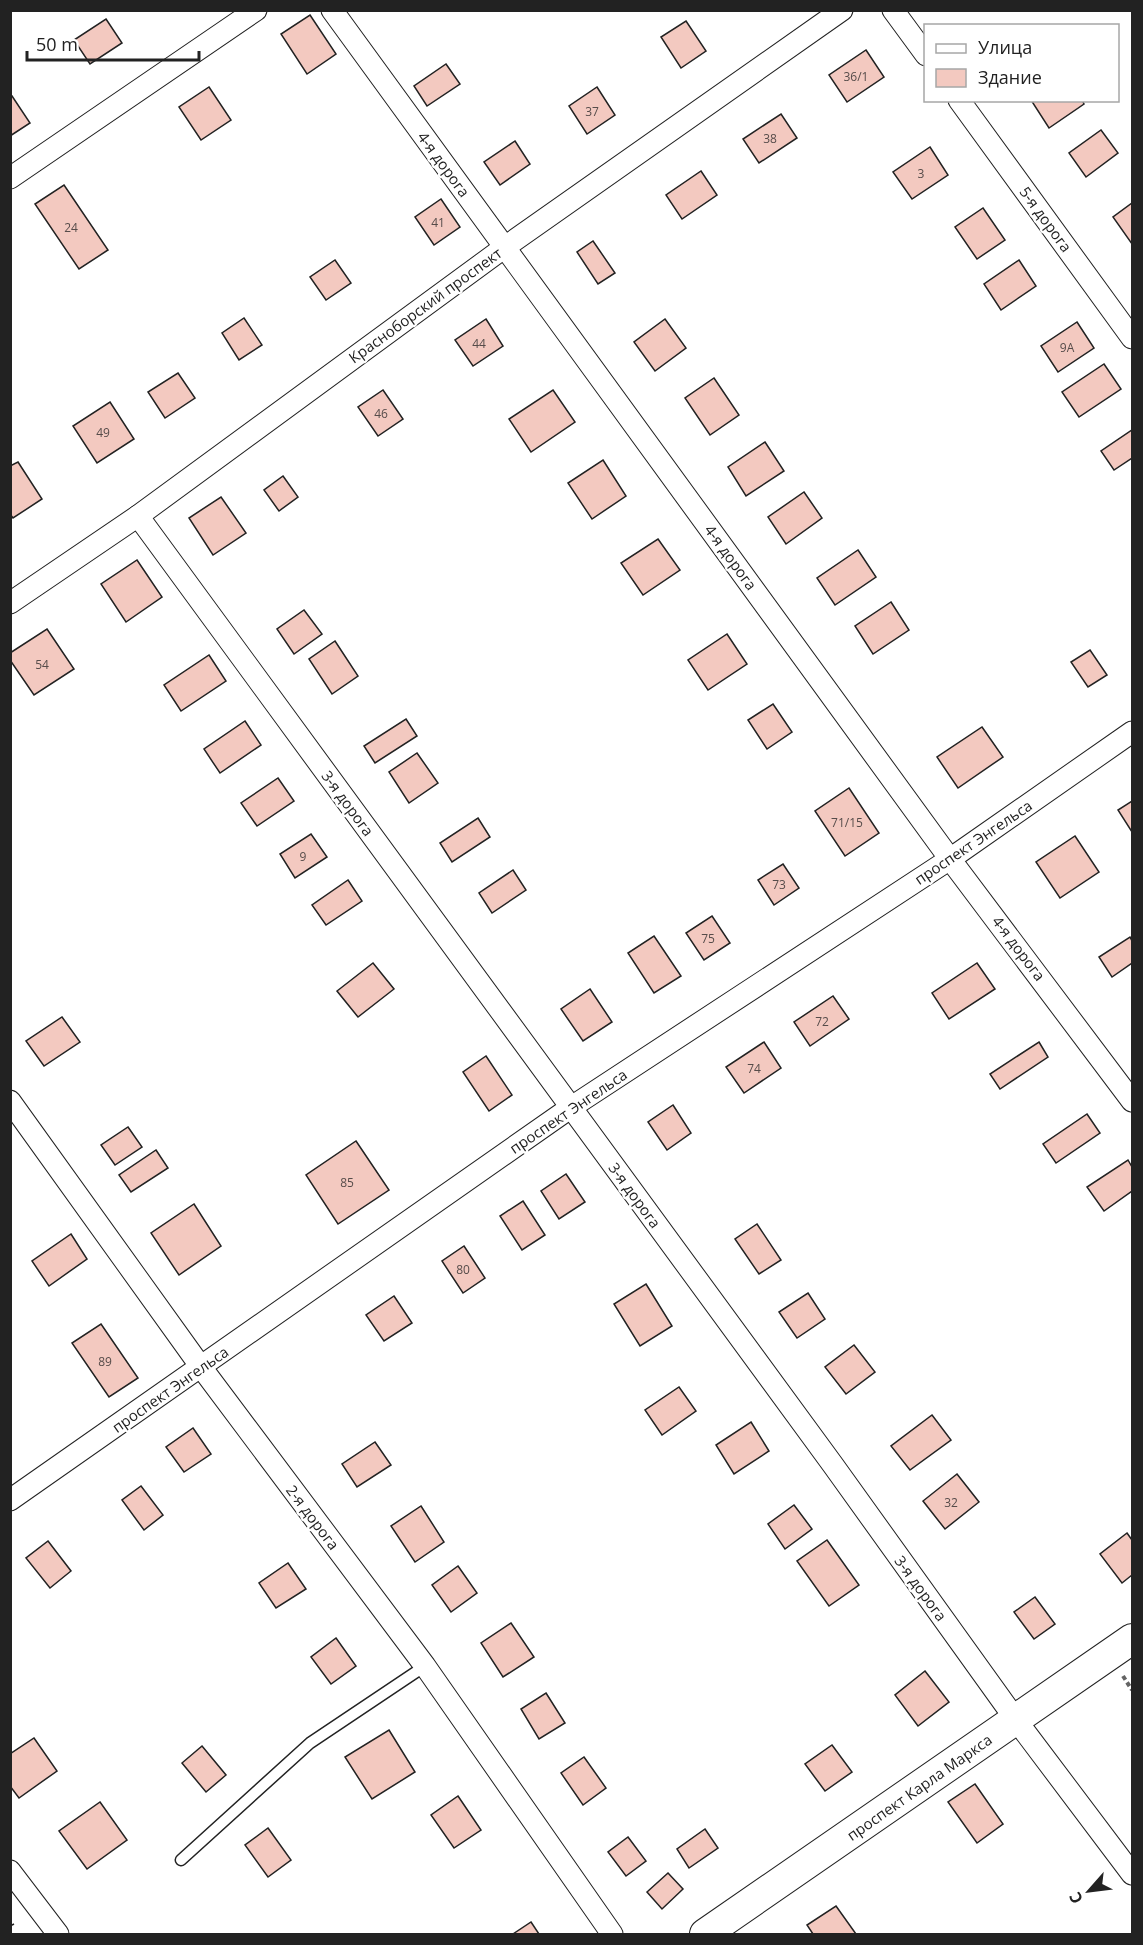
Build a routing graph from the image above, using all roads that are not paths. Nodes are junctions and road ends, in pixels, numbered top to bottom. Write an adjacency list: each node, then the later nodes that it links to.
1 (256, 10): 7 (street)
2 (332, 10): 8 (street, 4-я дорога)
3 (842, 10): 8 (street, Красноборский проспект)
4 (893, 10): 5 (street)
5 (924, 52)
6 (959, 102): 9 (street, 5-я дорога)
7 (10, 178)
8 (505, 247): 10 (street, Красноборский проспект); 13 (street, 4-я дорога)
9 (1132, 338)
10 (138, 516): 11 (street, Красноборский проспект); 16 (street, 3-я дорога)
11 (10, 603)
12 (1132, 732): 13 (street, проспект Энгельса)
13 (950, 859): 15 (street, 4-я дорога); 16 (street, проспект Энгельса)
14 (10, 1101): 17 (street, 2-я дорога)
15 (1132, 1101)
16 (570, 1108): 17 (street, проспект Энгельса); 21 (street, 3-я дорога)
17 (201, 1368): 18 (street, проспект Энгельса); 20 (street, 2-я дорога)
18 (10, 1500)
19 (1132, 1639): 21 (street, проспект Карла Маркса)
20 (425, 1666): 22 (lane); 26 (street, 2-я дорога)
21 (1016, 1720): 24 (street, 3-я дорога); 27 (street, проспект Карла Маркса)
22 (181, 1860)
23 (10, 1871): 25 (street)
24 (1132, 1874)
25 (58, 1935)
26 (612, 1935)
27 (705, 1935)

